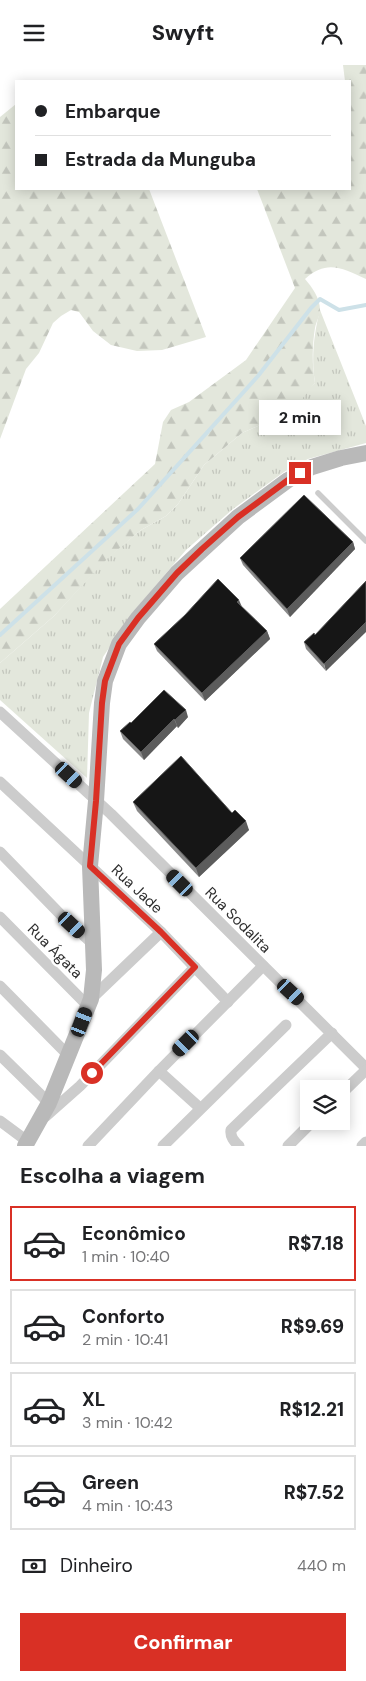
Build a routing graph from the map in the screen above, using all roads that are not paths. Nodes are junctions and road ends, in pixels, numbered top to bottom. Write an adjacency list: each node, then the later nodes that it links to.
1 (366, 453): 6 (main road)
2 (318, 493): 3 (lane)
3 (366, 541)
4 (0, 712): 6 (street, Rua Sodalita)
5 (0, 782): 8 (street, Rua Jade)
6 (96, 801): 8 (main road); 12 (street, Rua Sodalita)
7 (0, 852): 11 (street)
8 (90, 866): 10 (street, Rua Jade); 11 (main road)
9 (0, 917): 15 (street, Rua Ágata)
10 (161, 932): 13 (street, Rua Jade); 15 (street)
11 (94, 945): 15 (main road)
12 (263, 966): 16 (street); 18 (street, Rua Sodalita)
13 (195, 967): 16 (street, Rua Jade); 27 (street)
14 (0, 986): 20 (street)
15 (89, 1002): 20 (main road)
16 (228, 1002): 22 (street)
17 (286, 1025): 25 (street)
18 (332, 1033): 21 (street, Rua Sodalita); 33 (street)
19 (0, 1055): 24 (street)
20 (69, 1056): 24 (main road)
21 (366, 1069): 23 (street)
22 (158, 1071): 25 (street); 31 (street)
23 (350, 1085)
24 (49, 1103): 27 (main road)
25 (200, 1108): 32 (street)
26 (0, 1121): 30 (street)
27 (38, 1123): 30 (main road)
28 (304, 1130): 34 (street)
29 (366, 1142): 35 (street)
30 (26, 1143)
31 (88, 1146)
32 (163, 1146)
33 (239, 1146)
34 (288, 1146)
35 (362, 1146)

